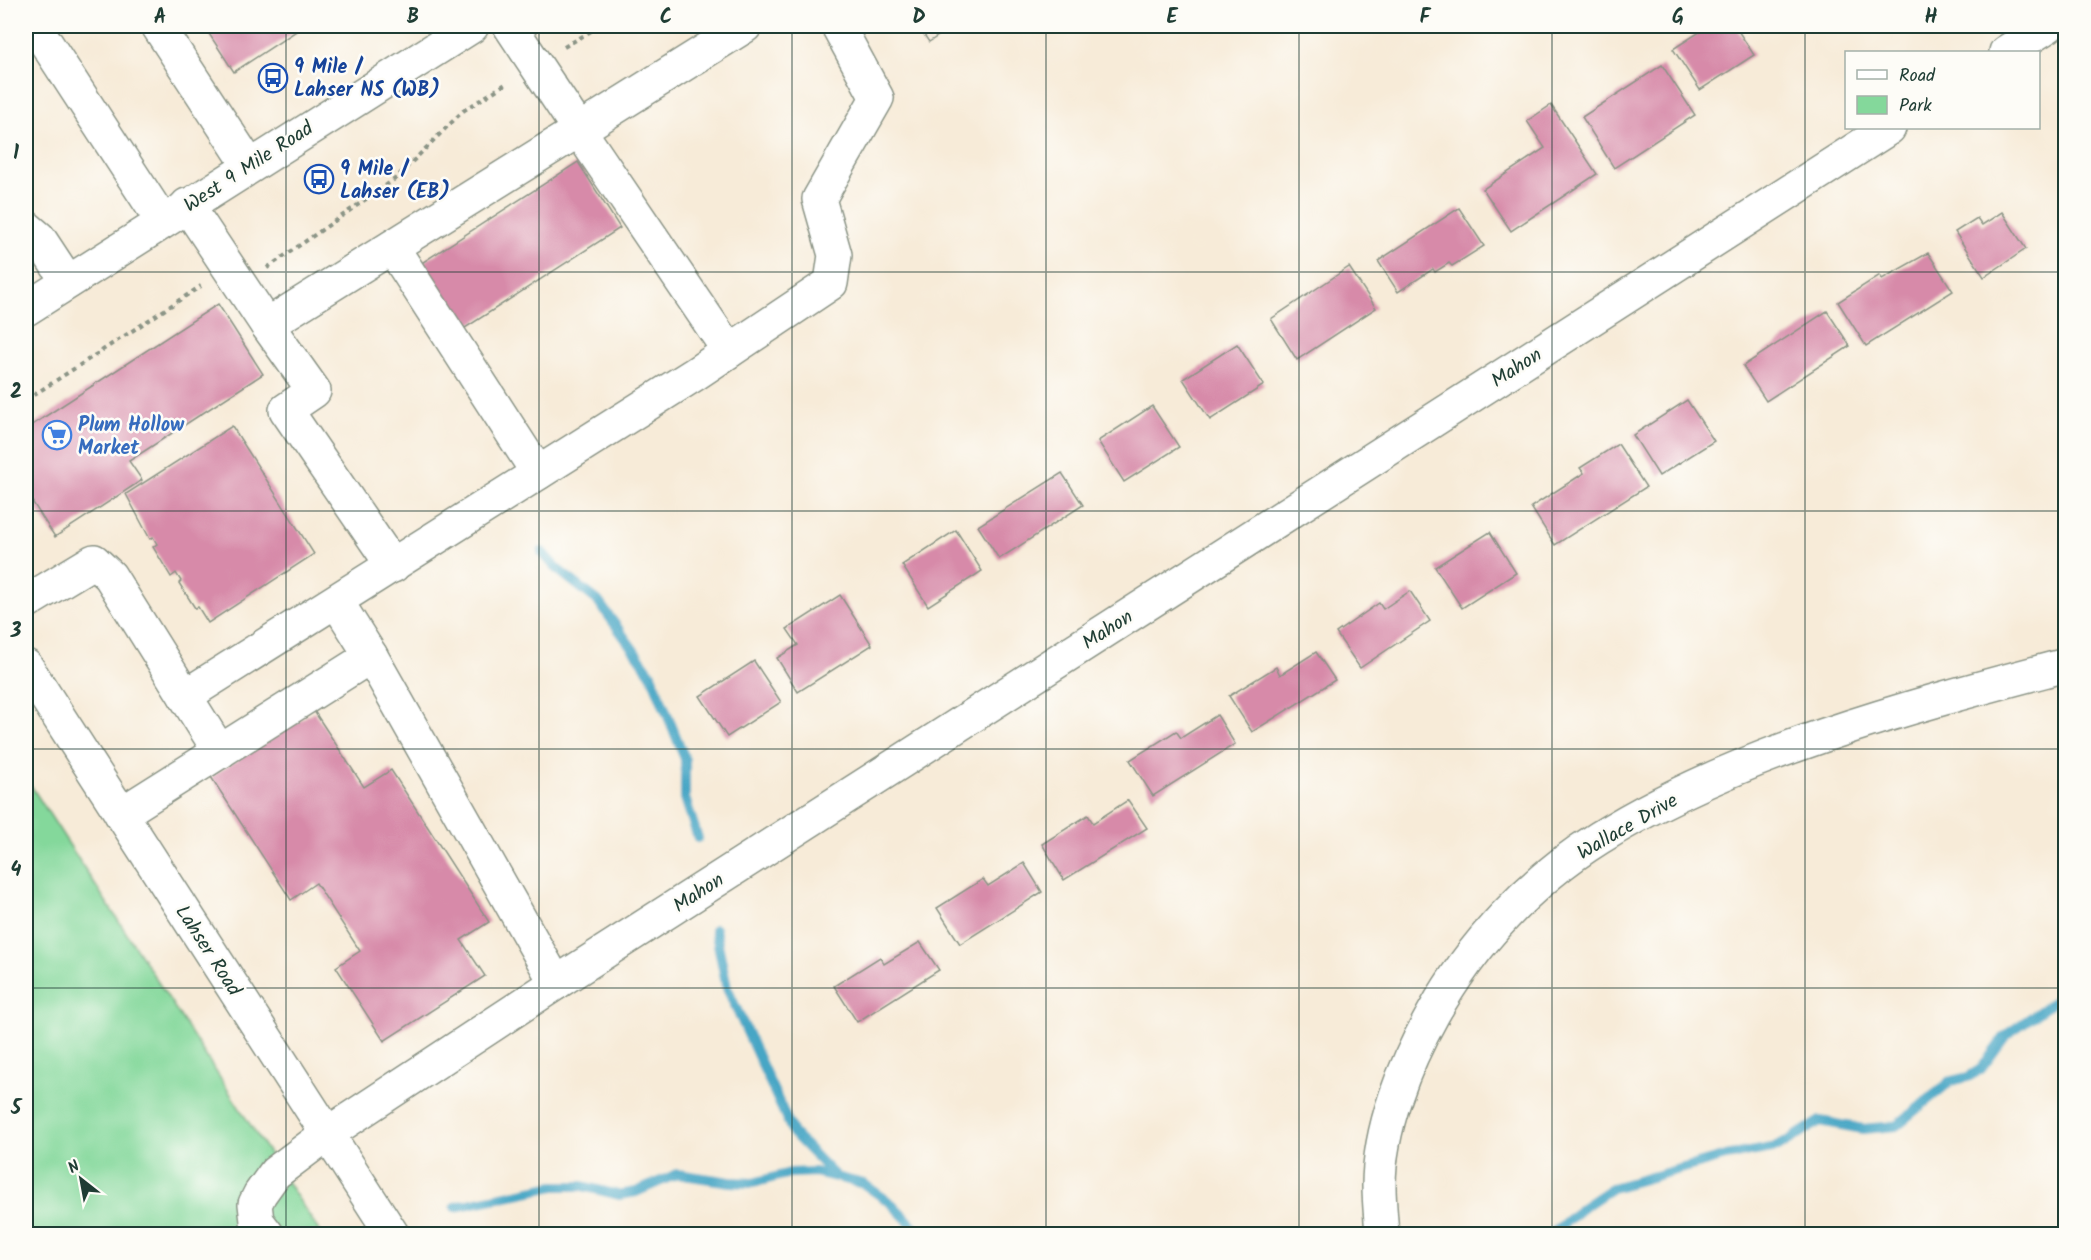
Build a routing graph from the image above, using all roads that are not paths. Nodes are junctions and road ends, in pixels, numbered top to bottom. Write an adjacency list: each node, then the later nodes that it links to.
1 (35, 26): 12 (street)
2 (158, 26): 11 (street)
3 (472, 26): 11 (street, West 9 Mile Road)
4 (510, 26): 10 (street)
5 (745, 26): 10 (street)
6 (838, 26): 18 (street)
7 (2048, 26): 8 (street)
8 (2008, 51)
9 (1887, 129): 29 (street, Mahon)
10 (579, 130): 14 (street); 18 (street)
11 (249, 165): 12 (street, West 9 Mile Road)
12 (174, 213): 15 (street, West 9 Mile Road); 17 (street)
13 (26, 227): 15 (street)
14 (392, 247): 17 (street); 19 (street)
15 (68, 282): 16 (street, West 9 Mile Road)
16 (26, 309)
17 (267, 325): 20 (street)
18 (729, 351): 19 (street)
19 (538, 473): 20 (street)
20 (393, 566): 22 (street)
21 (26, 602): 26 (street)
22 (337, 602): 23 (street); 26 (street)
23 (371, 656): 27 (street); 29 (street)
24 (2066, 664): 33 (street, Wallace Drive)
25 (26, 666): 28 (street, Lahser Road)
26 (185, 696): 27 (street)
27 (220, 752): 28 (street)
28 (121, 814): 30 (street, Lahser Road)
29 (555, 983): 30 (street, Mahon)
30 (327, 1134): 31 (street, Mahon); 32 (street, Lahser Road)
31 (267, 1234)
32 (392, 1234)
33 (1382, 1234)

